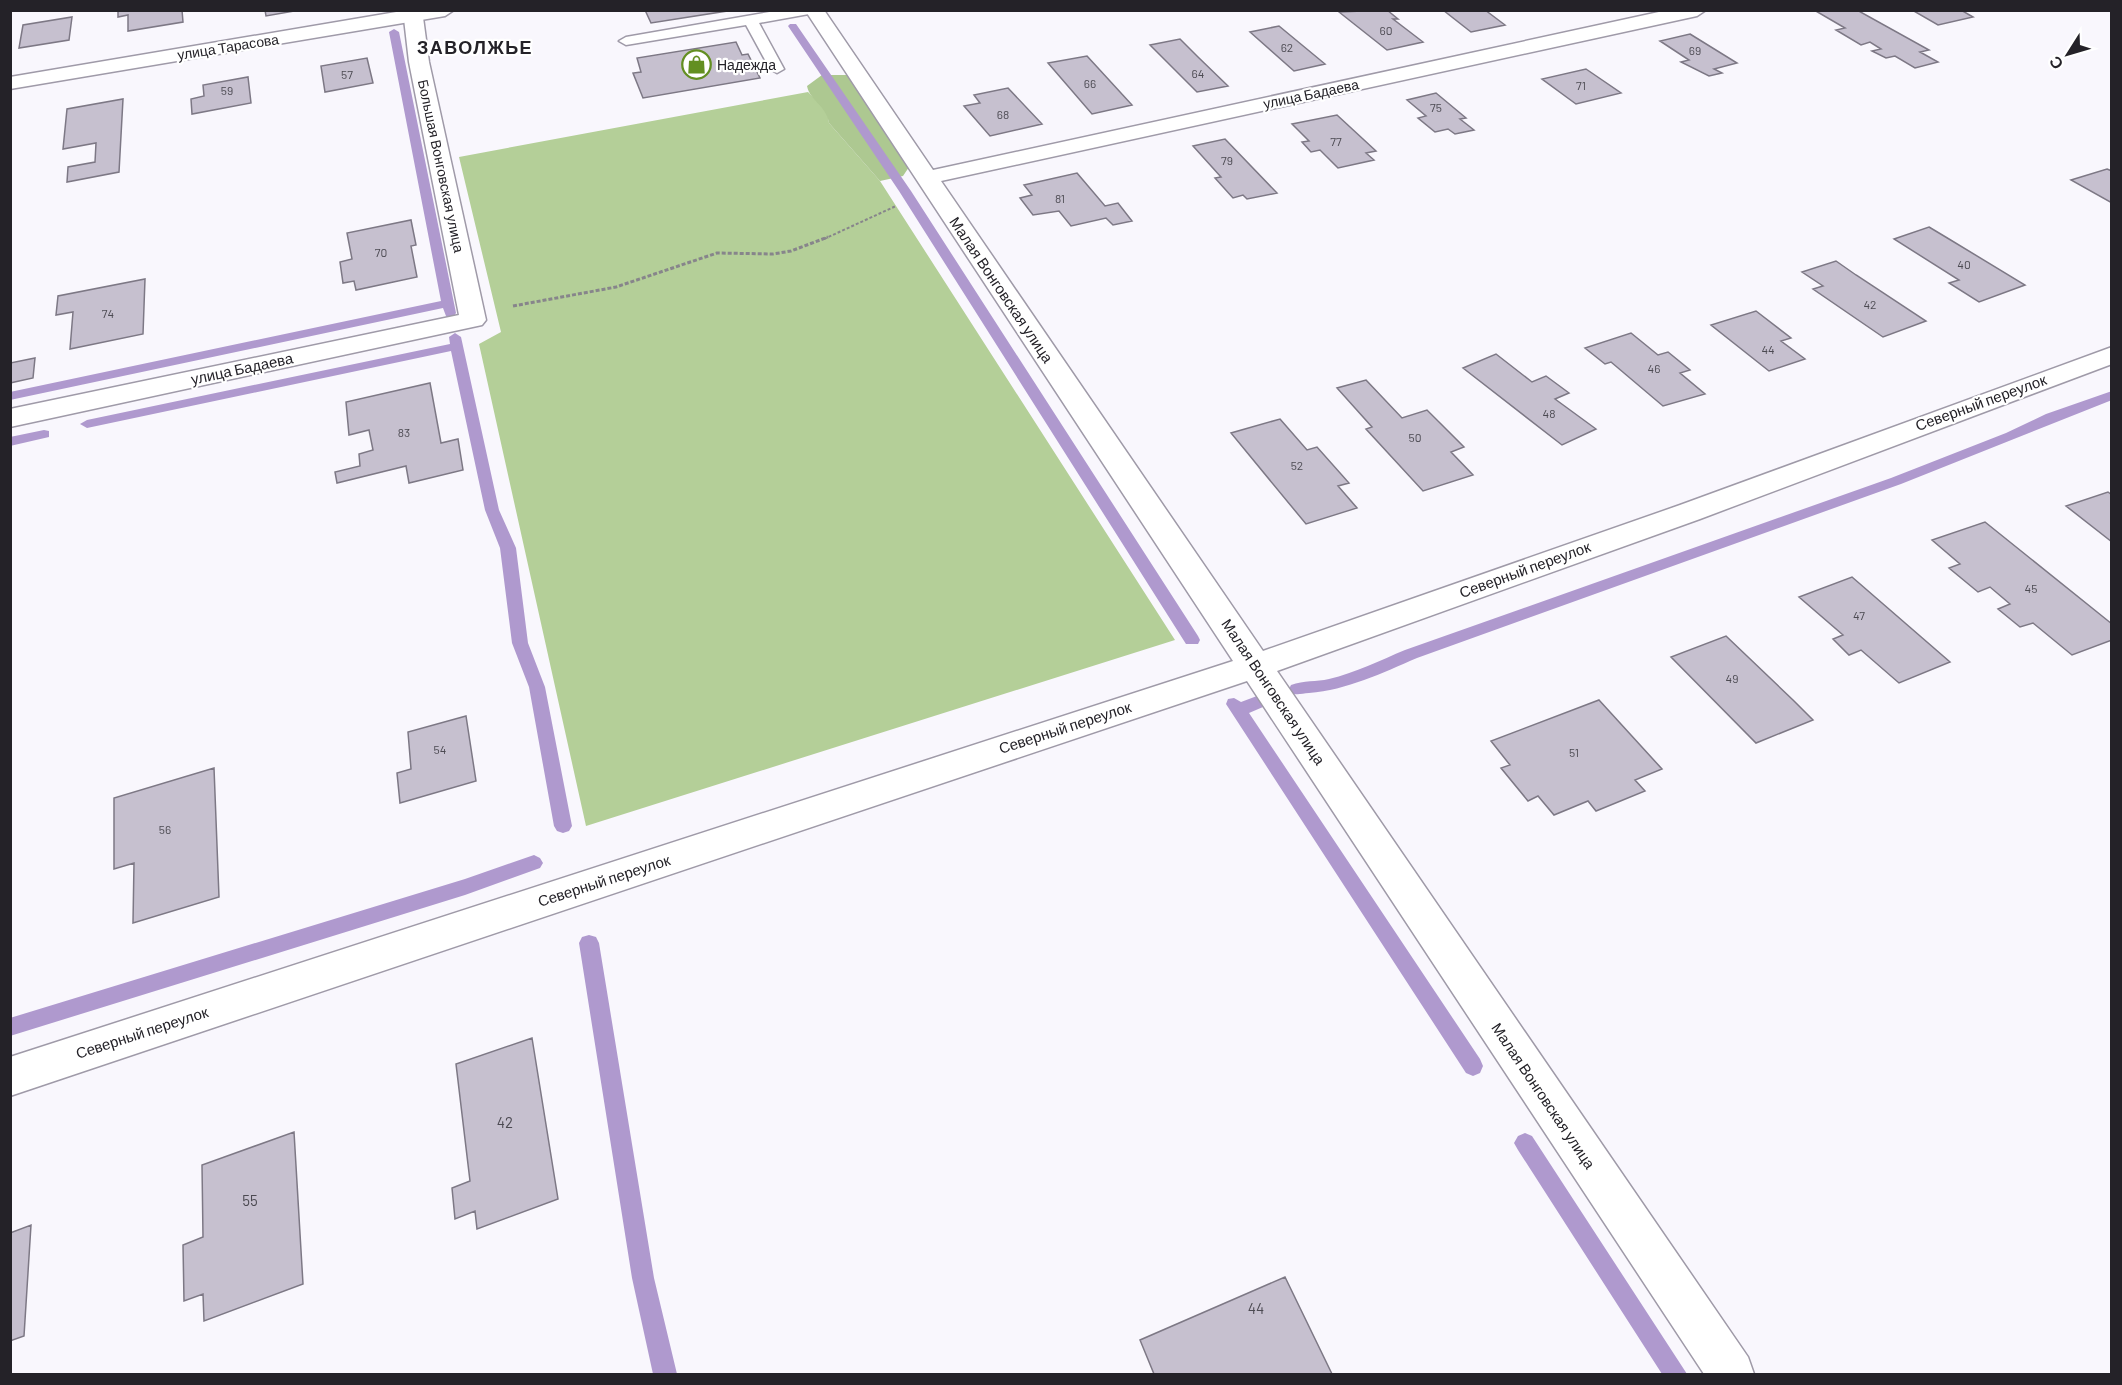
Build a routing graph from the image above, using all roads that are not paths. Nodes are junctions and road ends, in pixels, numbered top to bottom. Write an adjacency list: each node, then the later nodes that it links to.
1 (445, 10): 5 (street, улица Тарасова)
2 (809, 10): 6 (lane)
3 (814, 10): 10 (street, Малая Вонговская улица)
4 (1697, 10): 10 (street, улица Бадаева)
5 (412, 14): 9 (street, улица Тарасова); 11 (street, Большая Вонговская улица)
6 (750, 20): 7 (lane); 8 (lane)
7 (626, 41)
8 (777, 69)
9 (10, 83)
10 (924, 178): 14 (street, Малая Вонговская улица)
11 (473, 320): 13 (street, улица Бадаева)
12 (2112, 355): 14 (street, Северный переулок)
13 (10, 418)
14 (1256, 666): 15 (street, Северный переулок); 16 (street, Малая Вонговская улица)
15 (10, 1077)
16 (1731, 1374)

